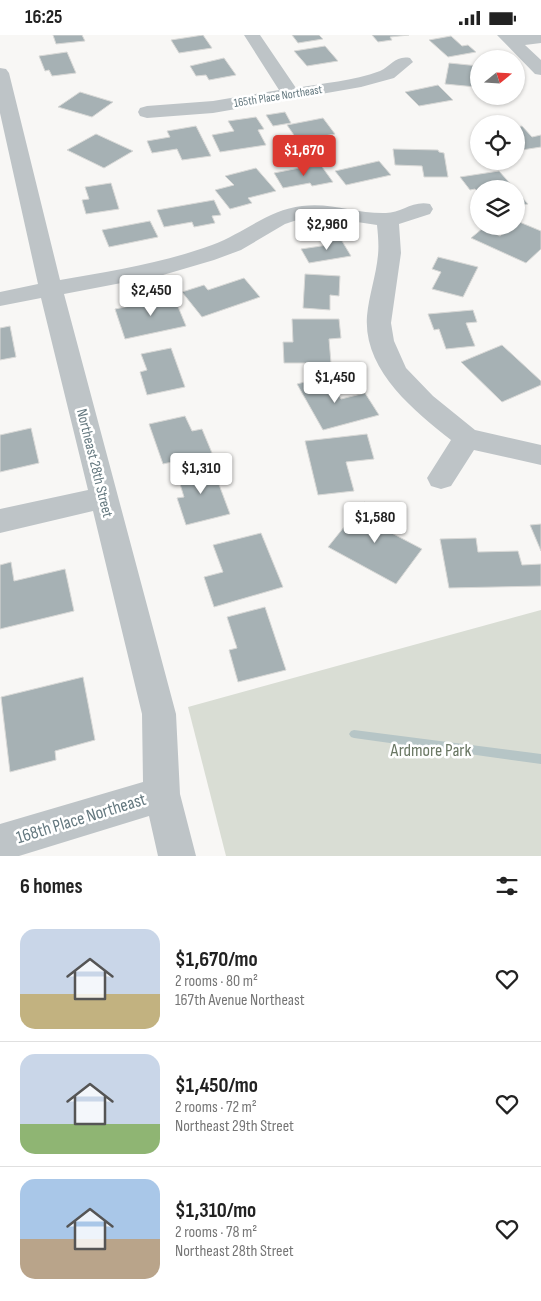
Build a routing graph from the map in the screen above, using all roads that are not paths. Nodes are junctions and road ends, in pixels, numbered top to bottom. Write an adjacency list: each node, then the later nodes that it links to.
1 (252, 35): 7 (street)
2 (541, 38): 3 (street)
3 (508, 39): 5 (street)
4 (404, 62): 7 (street, 165th Place Northeast)
5 (541, 70)
6 (0, 73): 11 (street, Northeast 28th Street)
7 (290, 93): 8 (street, 165th Place Northeast)
8 (147, 112)
9 (422, 209): 10 (street)
10 (388, 220): 11 (street); 13 (street)
11 (51, 290): 12 (street); 16 (street, Northeast 28th Street)
12 (0, 299)
13 (467, 438): 14 (street); 15 (street)
14 (541, 455)
15 (441, 478)
16 (104, 497): 17 (street); 18 (street, Northeast 28th Street)
17 (0, 521)
18 (162, 793): 19 (street, 168th Place Northeast); 20 (street, Northeast 28th Street)
19 (0, 843)
20 (176, 856)

